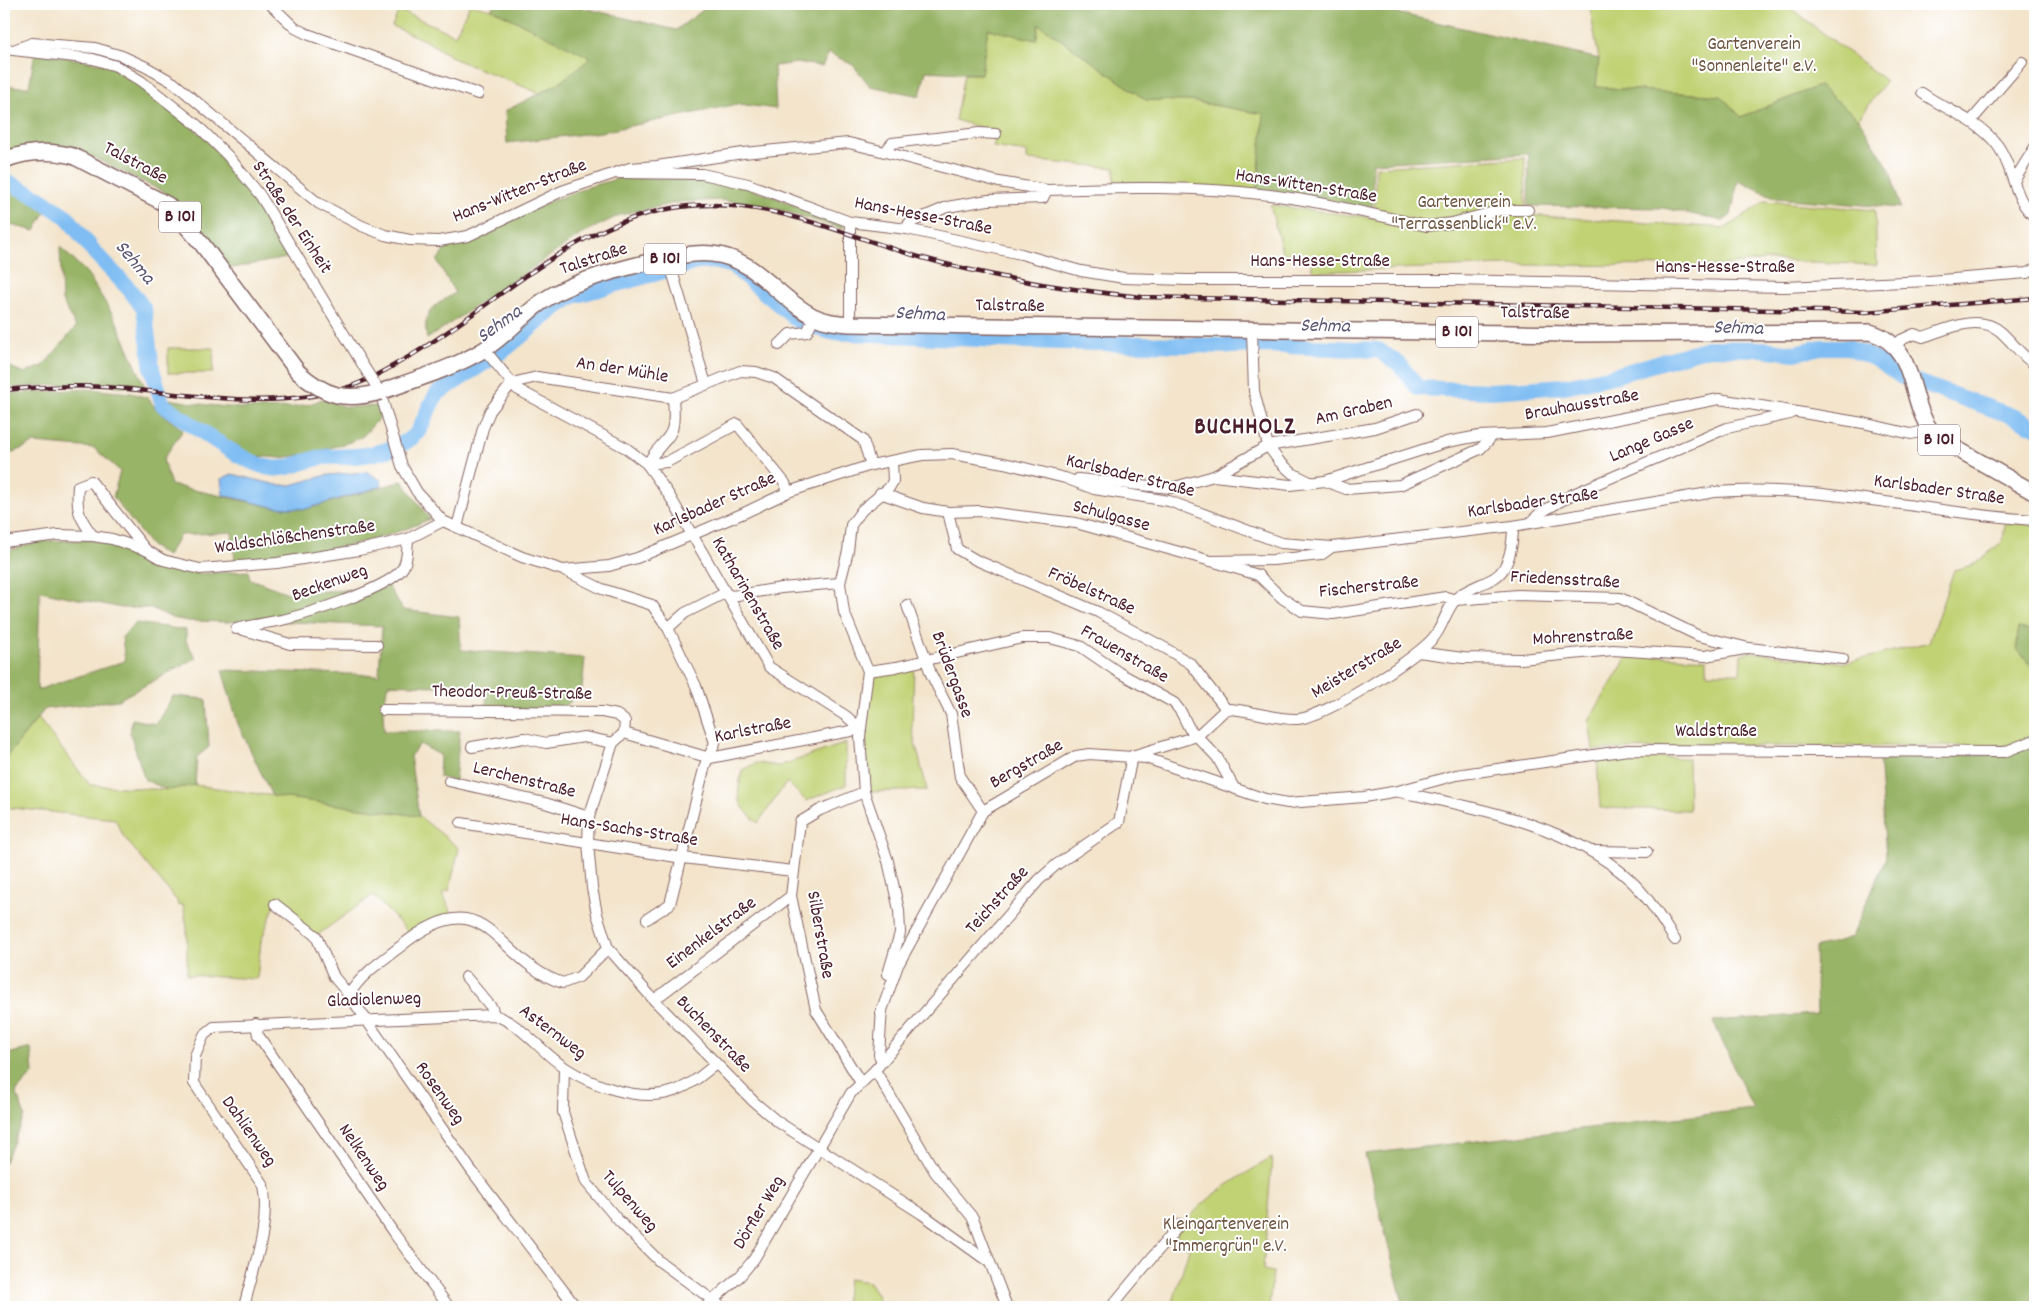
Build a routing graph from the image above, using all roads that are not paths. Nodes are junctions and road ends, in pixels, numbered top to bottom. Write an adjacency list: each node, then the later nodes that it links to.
1 (270, 4): 5 (street)
2 (4, 49): 3 (street, Straße der Einheit)
3 (16, 49): 12 (street, Hans-Witten-Straße); 30 (street, Straße der Einheit, bridge)
4 (2022, 62): 7 (street)
5 (478, 94)
6 (1922, 94): 7 (street)
7 (1971, 121): 13 (street)
8 (996, 134): 10 (street)
9 (2035, 147): 13 (street)
10 (885, 152): 12 (street, Hans-Witten-Straße); 14 (street, Hans-Witten-Straße)
11 (4, 160): 30 (main road, Talstraße / B 101, bridge)
12 (617, 173): 17 (street, Hans-Hesse-Straße)
13 (2014, 180): 16 (street)
14 (1047, 190): 15 (street, Hans-Witten-Straße); 18 (street, Hans-Witten-Straße)
15 (1528, 210)
16 (2035, 217)
17 (850, 222): 18 (street, Hans-Hesse-Straße); 22 (street)
18 (907, 229): 20 (street, Hans-Hesse-Straße)
19 (669, 261): 21 (main road, Talstraße / B 101); 26 (main road, Talstraße / B 101); 29 (street)
20 (2035, 269)
21 (811, 323): 22 (main road, Talstraße / B 101); 24 (street)
22 (850, 324): 23 (main road, Talstraße / B 101)
23 (1252, 333): 25 (main road, Talstraße / B 101); 36 (street)
24 (779, 345)
25 (1896, 346): 27 (street); 34 (main road, B 101)
26 (486, 352): 28 (street, Katharinenstraße); 30 (main road, Talstraße / B 101)
27 (2035, 365)
28 (512, 383): 31 (street, An der Mühle); 38 (street, Katharinenstraße); 52 (street)
29 (706, 384): 31 (street, An der Mühle); 39 (street, An der Mühle)
30 (380, 392): 49 (street, Karlsbader Straße)
31 (673, 398): 38 (street)
32 (1796, 413): 34 (street, Brauhausstraße); 35 (street, Brauhausstraße); 50 (street, Lange Gasse)
33 (1417, 414): 36 (street, Am Graben)
34 (1929, 430): 45 (main road, B 101)
35 (1489, 436): 42 (street, Brauhausstraße); 42 (street)
36 (1268, 446): 40 (street, Am Graben); 43 (street)
37 (892, 461): 39 (street, Karlsbader Straße); 41 (street, Karlsbader Straße); 46 (street)
38 (647, 464): 44 (street); 54 (street, Katharinenstraße)
39 (871, 465): 44 (street, Karlsbader Straße)
40 (1214, 476): 41 (street); 43 (street, Brauhausstraße)
41 (1065, 478): 57 (street, Karlsbader Straße)
42 (1326, 480): 43 (street, Brauhausstraße)
43 (1310, 482)
44 (788, 492): 54 (street, Karlsbader Straße)
45 (2035, 492)
46 (880, 493): 47 (street, Schulgasse); 61 (street)
47 (948, 512): 59 (street, Schulgasse); 72 (street, Fröbelstraße)
48 (2035, 520): 50 (street, Karlsbader Straße)
49 (443, 521): 52 (street, Karlsbader Straße); 55 (street, Waldschlößchenstraße)
50 (1530, 523): 51 (street, Karlsbader Straße)
51 (1513, 526): 57 (street, Karlsbader Straße); 63 (street, Meisterstraße)
52 (457, 527): 60 (street, Karlsbader Straße)
53 (93, 536): 56 (street, Waldschlößchenstraße); 58 (street, Waldschlößchenstraße); 58 (street)
54 (692, 536): 60 (street, Karlsbader Straße); 62 (street, Katharinenstraße)
55 (408, 539): 58 (street, Waldschlößchenstraße); 66 (street, Beckenweg)
56 (4, 542)
57 (1332, 547): 59 (street, Schulgasse)
58 (146, 550)
59 (1211, 561): 63 (street, Fischerstraße)
60 (563, 570): 65 (street)
61 (840, 584): 62 (street); 71 (street)
62 (725, 593): 65 (street); 74 (street, Katharinenstraße)
63 (1456, 600): 67 (street, Friedensstraße); 68 (street, Meisterstraße)
64 (907, 605): 69 (street, Brüdergasse)
65 (668, 628): 81 (street)
66 (377, 645)
67 (1749, 648): 68 (street, Mohrenstraße); 70 (street, Friedensstraße)
68 (1418, 652): 72 (street, Meisterstraße)
69 (926, 659): 71 (street, Frauenstraße); 76 (street, Frauenstraße); 86 (street, Brüdergasse)
70 (1843, 659)
71 (868, 670): 74 (street)
72 (1226, 709): 76 (street)
73 (384, 710): 75 (street, Theodor-Preuß-Straße)
74 (861, 729): 81 (street, Karlstraße); 85 (street)
75 (624, 733): 78 (street, Buchenstraße); 81 (street, Karlstraße)
76 (1198, 736): 80 (street); 83 (street, Frauenstraße)
77 (2035, 740): 84 (street, Waldstraße)
78 (613, 743): 79 (street); 87 (street, Buchenstraße)
79 (472, 748)
80 (1132, 756): 83 (street, Bergstraße); 86 (street, Bergstraße); 106 (street, Teichstraße)
81 (710, 758): 92 (street)
82 (450, 781): 87 (street, Lerchenstraße)
83 (1233, 786): 84 (street, Bergstraße)
84 (1398, 791): 90 (street)
85 (864, 792): 93 (street, Silberstraße); 102 (street)
86 (983, 811): 102 (street, Bergstraße)
87 (589, 817): 89 (street, Buchenstraße)
88 (461, 823): 89 (street, Hans-Sachs-Straße)
89 (588, 843): 92 (street, Hans-Sachs-Straße); 98 (street, Buchenstraße)
90 (1592, 851): 91 (street); 97 (street)
91 (1648, 852)
92 (683, 858): 93 (street, Hans-Sachs-Straße); 96 (street)
93 (793, 870): 94 (street, Silberstraße)
94 (791, 896): 101 (street, Einenkelstraße); 110 (street, Silberstraße)
95 (275, 904): 100 (street, Rosenweg)
96 (647, 919)
97 (1675, 940)
98 (608, 948): 100 (street); 101 (street, Buchenstraße)
99 (466, 977): 103 (street, Asternweg)
100 (349, 995): 104 (street, Rosenweg)
101 (654, 1000): 107 (street, Buchenstraße)
102 (881, 1013): 106 (street)
103 (494, 1015): 104 (street, Gladiolenweg); 108 (street, Asternweg)
104 (365, 1019): 105 (street, Gladiolenweg); 117 (street, Rosenweg)
105 (256, 1024): 115 (street, Dahlienweg); 116 (street, Nelkenweg)
106 (882, 1061): 109 (street, Teichstraße)
107 (716, 1064): 108 (street, Asternweg); 111 (street, Buchenstraße)
108 (564, 1067): 114 (street, Tulpenweg)
109 (874, 1070): 110 (street, Teichstraße); 113 (street)
110 (861, 1083): 111 (street, Dörfler Weg)
111 (818, 1148): 113 (street, Buchenstraße); 114 (street, Dörfler Weg)
112 (1180, 1224): 120 (street)
113 (988, 1262): 119 (street)
114 (718, 1304): 118 (street, Dörfler Weg)
115 (244, 1307)
116 (450, 1307)
117 (576, 1307)
118 (705, 1307)
119 (1007, 1307)
120 (1110, 1307)

